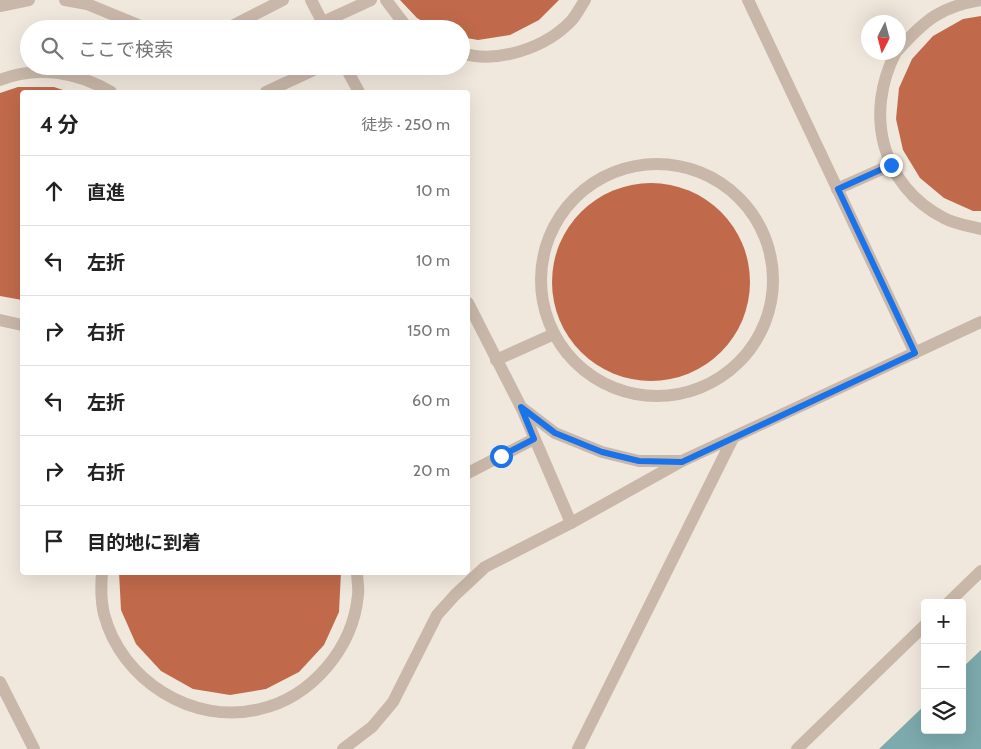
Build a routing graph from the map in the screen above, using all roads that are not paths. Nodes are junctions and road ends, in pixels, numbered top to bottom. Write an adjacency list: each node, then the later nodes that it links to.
1 (29, 0): 10 (lane)
2 (65, 0): 11 (lane)
3 (283, 0): 12 (lane)
4 (311, 0): 13 (lane)
5 (372, 0): 14 (lane)
6 (386, 0): 15 (lane)
7 (585, 0): 17 (lane)
8 (748, 0): 28 (lane)
9 (981, 0): 16 (lane)
10 (0, 6)
11 (126, 20)
12 (244, 20)
13 (321, 20)
14 (334, 20)
15 (401, 20)
16 (906, 41)
17 (470, 56)
18 (893, 60): 27 (lane)
19 (20, 74): 23 (lane)
20 (67, 75): 24 (lane)
21 (303, 75): 25 (lane)
22 (350, 75): 26 (lane)
23 (0, 80)
24 (107, 90)
25 (270, 90)
26 (358, 90)
27 (891, 165): 28 (lane); 29 (lane)
28 (838, 189): 35 (lane)
29 (981, 229)
30 (470, 307): 36 (lane)
31 (0, 320): 33 (lane)
32 (981, 322): 35 (lane)
33 (20, 325)
34 (554, 334): 34 (lane); 36 (lane)
35 (915, 353): 39 (lane)
36 (496, 360): 37 (lane)
37 (521, 407): 38 (lane); 40 (lane)
38 (534, 439): 41 (lane); 42 (lane)
39 (732, 440): 40 (lane); 51 (lane)
40 (682, 462): 42 (lane)
41 (470, 472)
42 (571, 524): 50 (lane)
43 (981, 571): 46 (lane)
44 (102, 575): 45 (lane)
45 (357, 575)
46 (952, 599)
47 (921, 629): 52 (lane)
48 (0, 682): 49 (lane)
49 (34, 749)
50 (343, 749)
51 (578, 749)
52 (797, 749)

